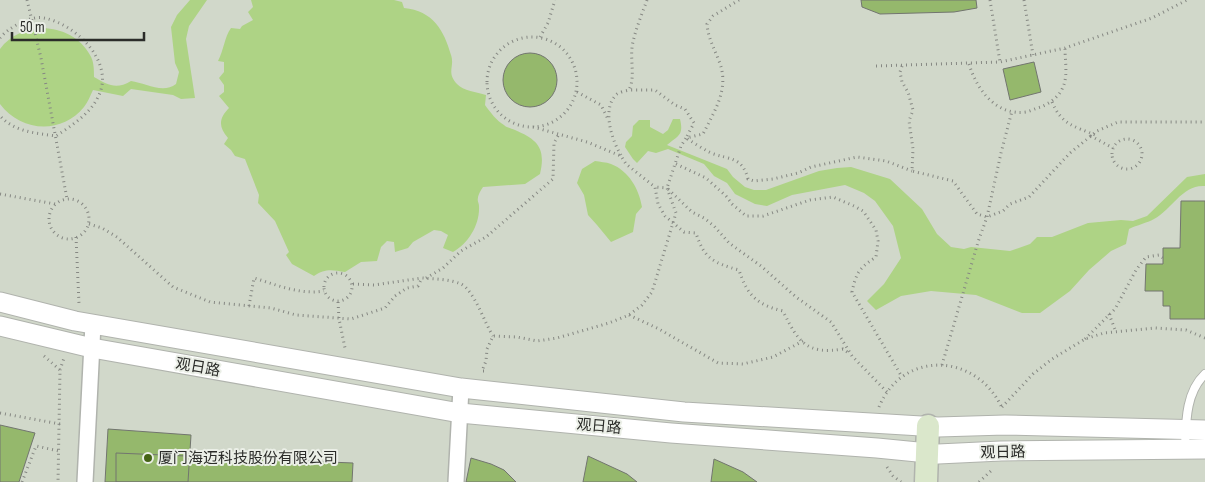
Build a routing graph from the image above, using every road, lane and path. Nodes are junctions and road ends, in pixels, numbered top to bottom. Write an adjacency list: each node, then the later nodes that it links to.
1 (27, 0): 8 (path)
2 (555, 0): 9 (path)
3 (647, 0): 17 (path)
4 (739, 0): 28 (path)
5 (990, 0): 13 (path)
6 (1024, 0): 12 (path)
7 (1187, 0): 11 (path)
8 (33, 20): 10 (path); 25 (path); 25 (path)
9 (540, 36): 18 (path); 24 (path)
10 (0, 38)
11 (1065, 48): 12 (path); 19 (path)
12 (1033, 55): 13 (path)
13 (1000, 62): 14 (path)
14 (969, 64): 16 (path); 20 (path)
15 (876, 66): 16 (path)
16 (902, 66): 32 (path)
17 (629, 90): 22 (path); 28 (path)
18 (577, 92): 22 (path); 24 (path)
19 (1052, 102): 20 (path); 27 (path)
20 (1012, 111): 38 (path)
21 (0, 116): 25 (path)
22 (610, 122): 30 (path)
23 (1205, 122): 27 (path)
24 (533, 127): 26 (path)
25 (55, 134): 36 (path)
26 (559, 134): 30 (path); 42 (path)
27 (1091, 136): 29 (path); 38 (path)
28 (686, 138): 31 (path); 32 (path)
29 (1113, 148): 29 (path)
30 (622, 156): 33 (path)
31 (676, 164): 34 (path); 65 (path)
32 (912, 171): 38 (path)
33 (655, 188): 34 (path); 39 (path)
34 (666, 188): 39 (path); 61 (path)
35 (0, 194): 37 (path)
36 (67, 199): 37 (path); 40 (path)
37 (55, 204): 40 (path)
38 (987, 217): 62 (path)
39 (673, 222): 49 (path); 57 (path)
40 (88, 224): 47 (path)
41 (1163, 258): 48 (path)
42 (424, 278): 43 (path); 50 (path); 54 (path)
43 (353, 284): 44 (path); 46 (path)
44 (324, 291): 46 (path); 47 (path)
45 (0, 302): 51 (street, 观日路)
46 (338, 302): 50 (path)
47 (249, 306): 50 (path)
48 (1109, 314): 53 (path); 56 (path)
49 (629, 315): 54 (path); 57 (path)
50 (339, 319): 59 (path)
51 (93, 324): 58 (street); 66 (street, 观日路)
52 (0, 326): 58 (street, 观日路)
53 (1116, 332): 55 (path); 56 (path)
54 (493, 336): 63 (path)
55 (1205, 338)
56 (1085, 339): 68 (path)
57 (803, 342): 61 (path)
58 (92, 348): 70 (street, 观日路); 82 (street)
59 (345, 348)
60 (44, 355): 71 (path)
61 (852, 356): 67 (path)
62 (942, 365)
63 (492, 372)
64 (1205, 374): 73 (lane)
65 (902, 377)
66 (461, 388): 70 (street); 72 (street, 观日路)
67 (887, 392)
68 (1002, 407)
69 (0, 413): 71 (path)
70 (460, 413): 78 (street, 观日路); 83 (street)
71 (60, 424): 77 (path)
72 (933, 426): 73 (street, 观日路); 78 (main road)
73 (1186, 430): 74 (street, 观日路); 75 (lane)
74 (1205, 430)
75 (1185, 449): 76 (street, 观日路); 78 (street, 观日路)
76 (1205, 449)
77 (60, 451): 80 (path); 81 (path)
78 (933, 453): 84 (main road); 85 (main road)
79 (993, 468): 86 (path)
80 (22, 482)
81 (58, 482)
82 (85, 482)
83 (456, 482)
84 (926, 482)
85 (938, 482)
86 (979, 482)

